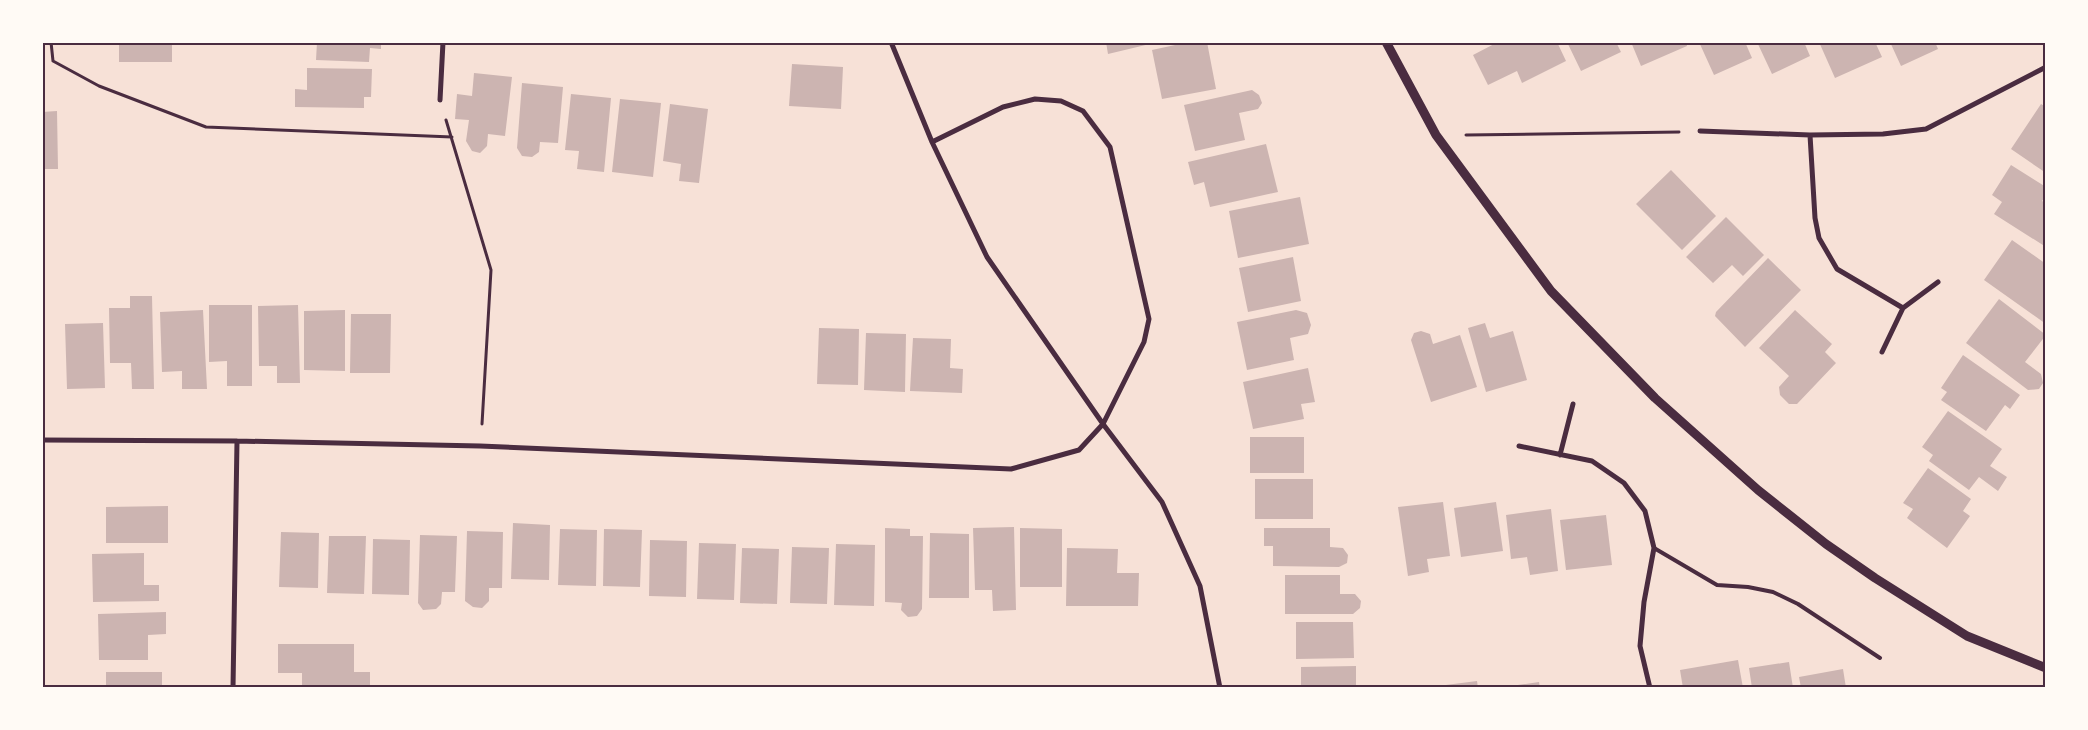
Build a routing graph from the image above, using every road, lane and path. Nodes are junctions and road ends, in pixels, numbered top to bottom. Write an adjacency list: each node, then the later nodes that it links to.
1 (50, 42): 10 (path)
2 (443, 42): 6 (street)
3 (891, 42): 11 (street)
4 (1386, 42): 8 (street)
5 (2046, 67): 9 (street)
6 (440, 100): 10 (path)
7 (1700, 131): 8 (path); 9 (street)
8 (1436, 135): 24 (street)
9 (1810, 135): 13 (street)
10 (452, 137): 19 (path)
11 (932, 142): 16 (street); 16 (street)
12 (1938, 282): 13 (street)
13 (1903, 308): 14 (street)
14 (1882, 352)
15 (1573, 404): 21 (street)
16 (1103, 424): 19 (street); 26 (street)
17 (42, 440): 18 (street)
18 (237, 441): 19 (street); 25 (street)
19 (480, 446)
20 (1519, 446): 21 (street)
21 (1560, 455): 22 (street)
22 (1654, 548): 23 (lane); 27 (street)
23 (1880, 658)
24 (2046, 668)
25 (233, 688)
26 (1220, 688)
27 (1650, 688)

